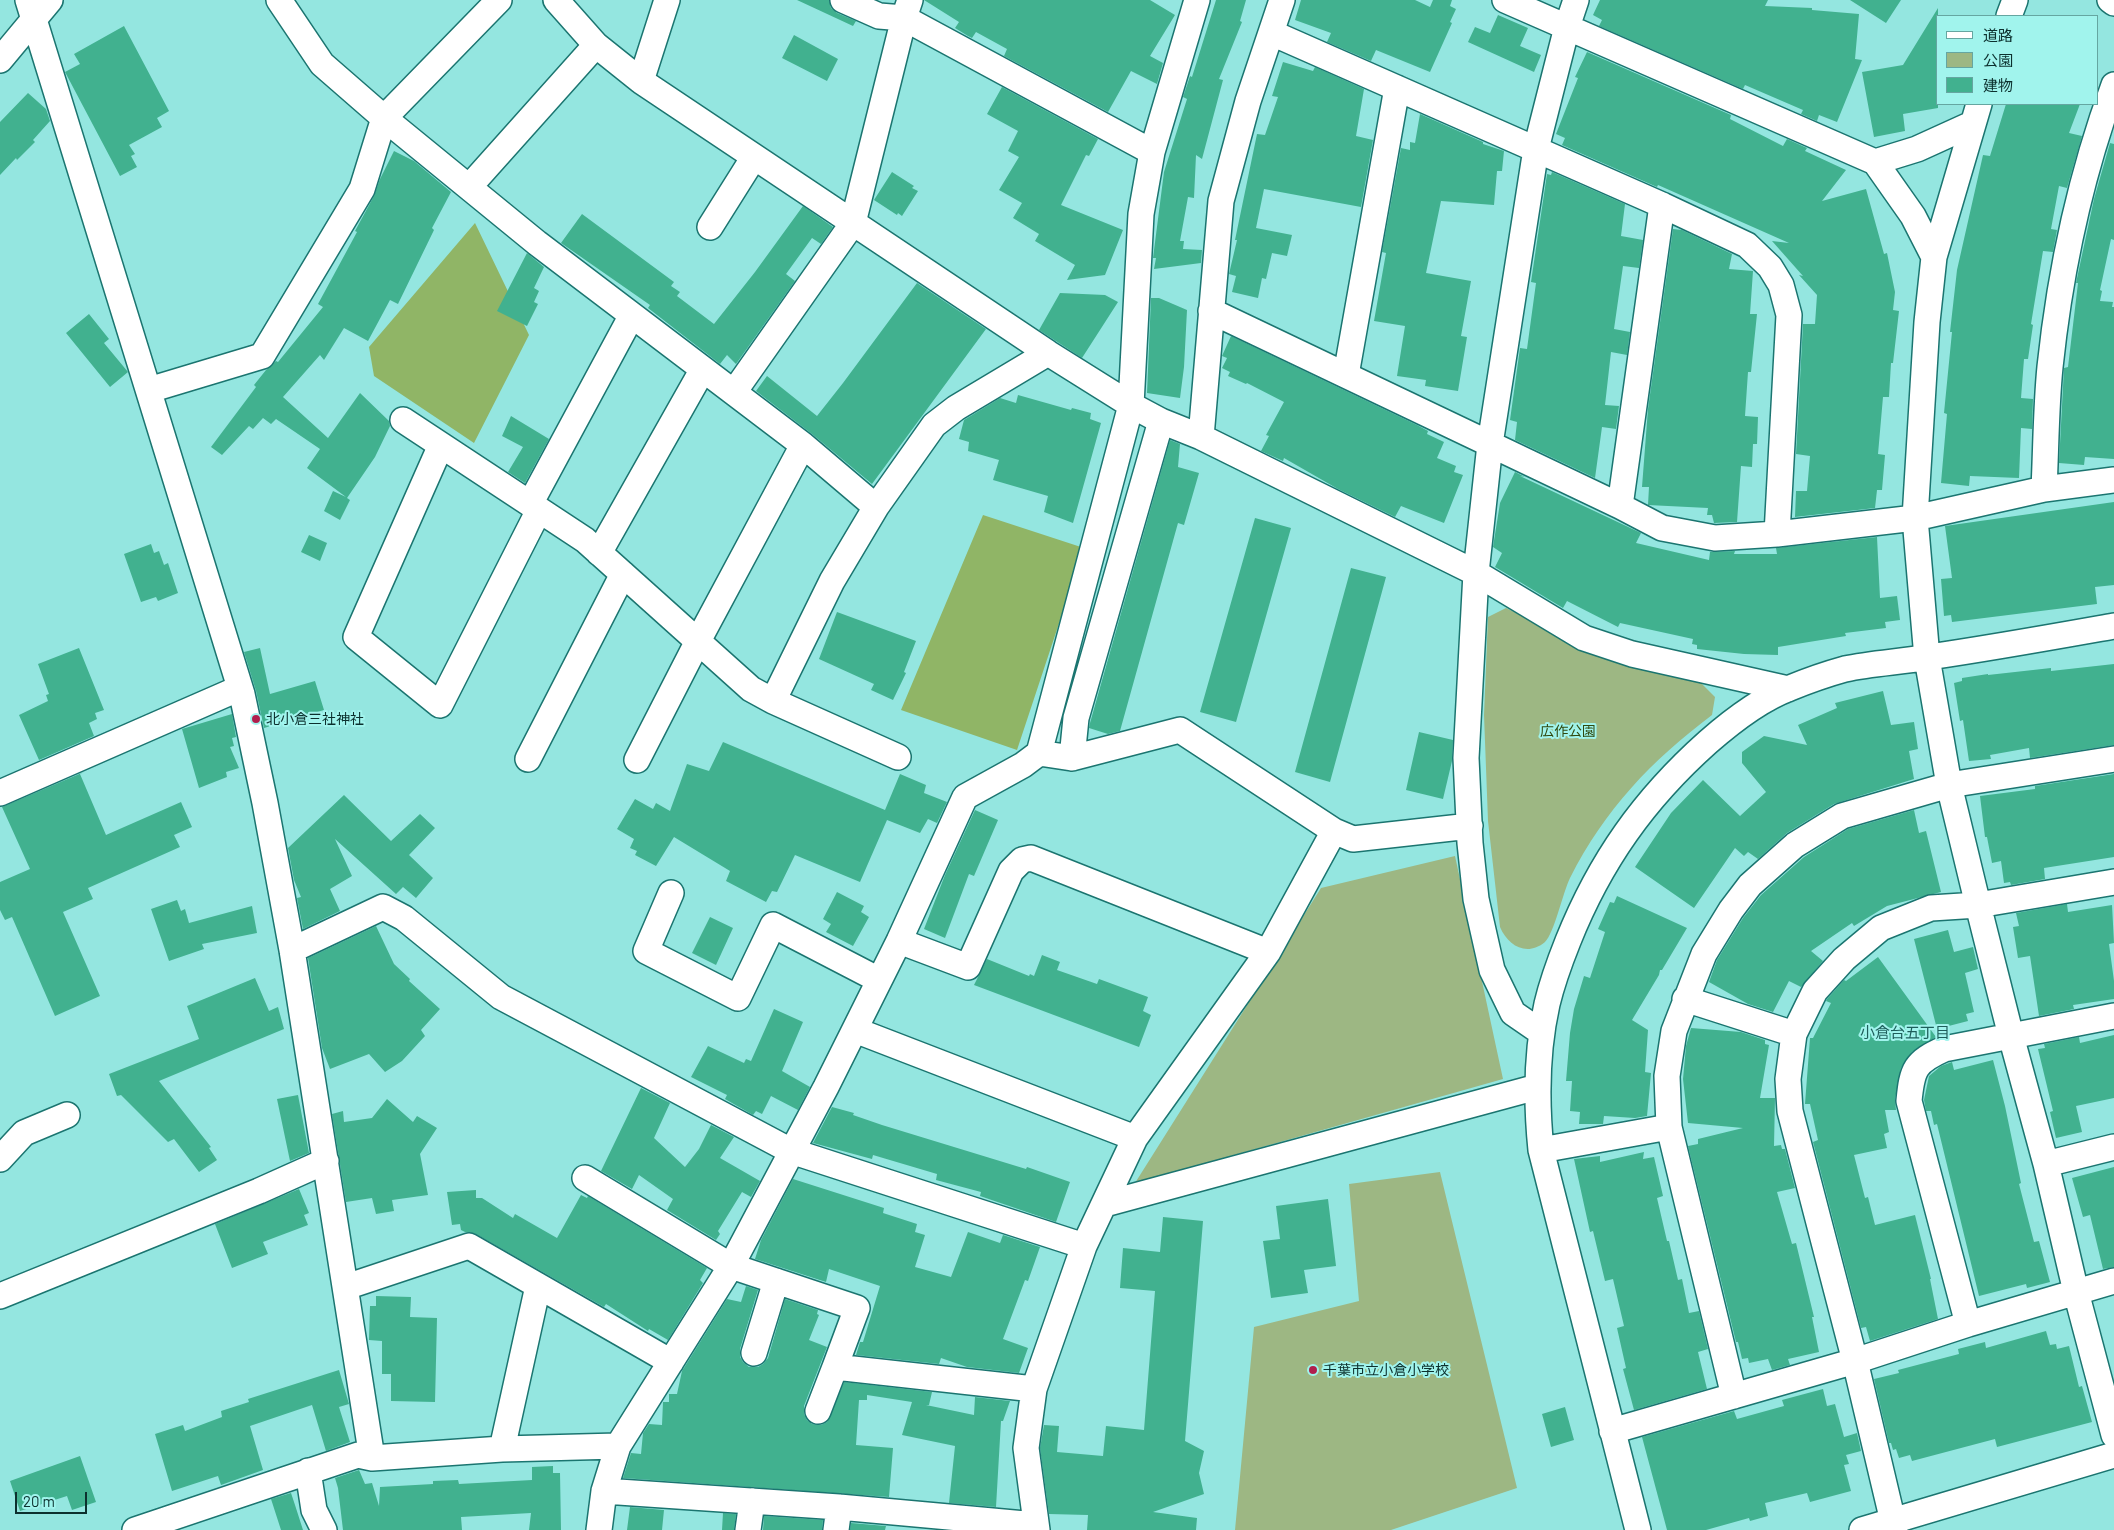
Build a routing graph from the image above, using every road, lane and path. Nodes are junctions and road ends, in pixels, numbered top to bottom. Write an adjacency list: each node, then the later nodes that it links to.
1 (279, 0): 24 (street)
2 (498, 0): 24 (street)
3 (556, 0): 18 (street)
4 (668, 0): 20 (street)
5 (843, 0): 14 (street)
6 (1282, 0): 17 (street)
7 (1504, 0): 16 (street)
8 (1576, 0): 16 (street)
9 (2015, 0): 15 (street)
10 (2110, 0): 12 (street)
11 (1190, 3): 26 (street)
12 (2114, 3)
13 (38, 6): 19 (street); 39 (street)
14 (907, 9): 26 (street); 31 (street)
15 (2010, 15)
16 (1567, 27): 25 (street); 28 (street)
17 (1272, 33): 22 (street); 34 (street)
18 (596, 45): 20 (street); 29 (street)
19 (0, 60)
20 (641, 81): 27 (street)
21 (2114, 85): 49 (street)
22 (1397, 88): 25 (street); 38 (street)
23 (1975, 114): 28 (street); 33 (street)
24 (384, 118): 29 (street); 39 (street)
25 (1536, 149): 30 (street); 45 (street)
26 (1152, 152): 41 (street)
27 (754, 157): 31 (street); 32 (street)
28 (1875, 162): 33 (street)
29 (469, 187): 35 (street)
30 (1662, 205): 50 (street); 54 (street)
31 (854, 224): 36 (street); 40 (street)
32 (710, 227)
33 (1934, 257): 53 (street)
34 (1210, 310): 38 (street); 44 (street)
35 (632, 315): 37 (street); 51 (street)
36 (1048, 354): 41 (street); 52 (street)
37 (703, 369): 40 (street); 55 (street)
38 (1346, 375): 45 (street)
39 (149, 390): 61 (street)
40 (734, 392): 47 (street)
41 (1131, 405): 43 (street); 64 (street)
42 (403, 420): 46 (street)
43 (1161, 421): 44 (street); 66 (street)
44 (1201, 437): 56 (street)
45 (1490, 444): 50 (street); 56 (street)
46 (441, 445): 51 (street); 51 (street)
47 (803, 445): 52 (street); 59 (street)
48 (2114, 480): 49 (street)
49 (2044, 489): 53 (street)
50 (1620, 506): 54 (street)
51 (534, 507): 55 (street)
52 (876, 507): 63 (street)
53 (1915, 518): 54 (street); 60 (street)
54 (1777, 534)
55 (599, 553): 57 (street)
56 (1476, 573): 62 (street); 72 (street)
57 (623, 574): 59 (street); 67 (street)
58 (2114, 626): 60 (street)
59 (698, 642): 63 (street); 69 (street)
60 (1927, 658): 62 (street); 70 (street)
61 (240, 688): 71 (street); 78 (street)
62 (1788, 689): 84 (street)
63 (773, 701): 65 (street)
64 (1039, 753): 66 (street); 77 (street)
65 (898, 757)
66 (1072, 758): 73 (street)
67 (528, 759)
68 (2114, 759): 70 (street)
69 (637, 760)
70 (1949, 785): 76 (street); 81 (street)
71 (0, 793)
72 (1470, 826): 73 (street); 84 (street)
73 (1334, 831): 79 (street)
74 (2114, 882): 76 (street)
75 (671, 893): 80 (street)
76 (1978, 905): 85 (street); 86 (street)
77 (899, 941): 79 (street); 80 (street)
78 (292, 950): 93 (street); 95 (street)
79 (1268, 952): 90 (street)
80 (879, 980): 83 (street)
81 (1685, 999): 85 (street); 89 (street)
82 (2114, 1016): 86 (street)
83 (855, 1030): 90 (street); 93 (street)
84 (1542, 1033): 87 (street)
85 (1794, 1034): 109 (street)
86 (2011, 1036): 96 (street); 107 (street)
87 (1537, 1087): 92 (street); 98 (street)
88 (67, 1114): 94 (street)
89 (1669, 1127): 92 (street); 113 (street)
90 (1135, 1138): 98 (street)
91 (2114, 1147): 96 (street)
92 (1541, 1150): 115 (street)
93 (791, 1151): 99 (street); 100 (street)
94 (0, 1159)
95 (326, 1162): 104 (street); 106 (street)
96 (2046, 1164): 105 (street)
97 (585, 1178): 100 (street)
98 (1106, 1204): 99 (street)
99 (1084, 1246): 112 (street)
100 (731, 1266): 101 (street); 110 (street)
101 (776, 1281): 108 (street); 111 (street)
102 (2114, 1281): 105 (street)
103 (538, 1286): 104 (street); 110 (street); 118 (street)
104 (346, 1287): 120 (street)
105 (2076, 1292): 107 (street); 116 (street)
106 (0, 1296)
107 (1968, 1324): 109 (street)
108 (754, 1353)
109 (1855, 1361): 113 (street); 125 (street)
110 (671, 1362): 117 (street)
111 (835, 1368): 112 (street); 114 (street)
112 (1034, 1388): 126 (street)
113 (1734, 1396): 115 (street)
114 (818, 1411)
115 (1612, 1431): 131 (street)
116 (2114, 1435)
117 (618, 1446): 118 (street); 122 (street)
118 (502, 1449): 120 (street)
119 (2114, 1455): 125 (street)
120 (372, 1458): 121 (street)
121 (308, 1471): 127 (street); 128 (street)
122 (604, 1491): 123 (street); 129 (street)
123 (752, 1501): 124 (street); 130 (street)
124 (837, 1519): 126 (street)
125 (1894, 1525): 132 (street)
126 (1036, 1527)
127 (135, 1530)
128 (324, 1530)
129 (599, 1530)
130 (748, 1530)
131 (1638, 1530)
132 (1862, 1530)

